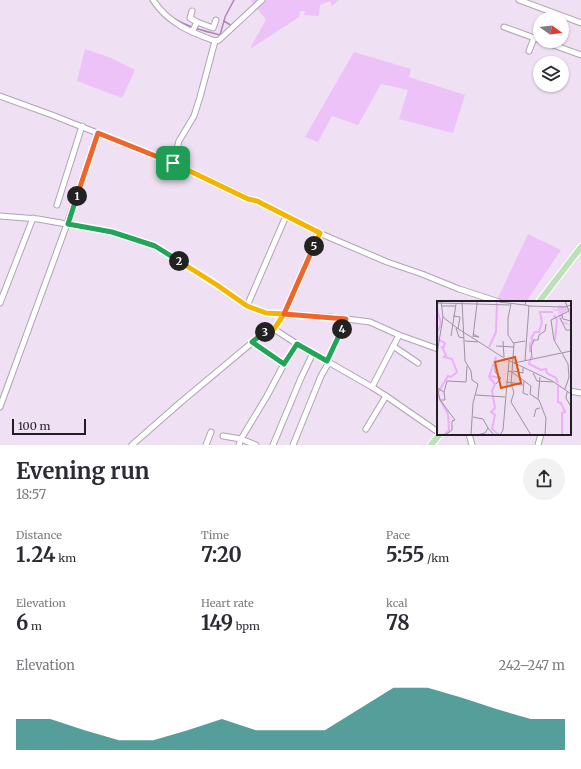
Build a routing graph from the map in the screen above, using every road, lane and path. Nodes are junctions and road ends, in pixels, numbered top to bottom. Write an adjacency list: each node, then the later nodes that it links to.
1 (152, 0): 9 (street)
2 (262, 0): 11 (street)
3 (519, 0): 7 (street)
4 (192, 11): 6 (street)
5 (216, 20): 6 (street)
6 (197, 22): 9 (street)
7 (581, 23)
8 (504, 27): 10 (street)
9 (192, 32): 11 (street)
10 (533, 38)
11 (215, 41): 19 (street)
12 (533, 47): 14 (street)
13 (561, 48): 15 (street)
14 (529, 51)
15 (581, 55)
16 (0, 96): 17 (street)
17 (82, 126): 18 (street); 20 (street)
18 (98, 133): 19 (street); 24 (street)
19 (173, 163): 22 (street)
20 (57, 205)
21 (0, 216): 23 (street)
22 (286, 216): 25 (street); 30 (street)
23 (33, 218): 24 (street); 29 (street)
24 (68, 224): 30 (street); 47 (street)
25 (320, 233): 27 (street); 31 (street)
26 (581, 247): 28 (main road)
27 (496, 301)
28 (540, 301)
29 (0, 303)
30 (247, 306): 31 (street)
31 (284, 314): 32 (street); 33 (street)
32 (346, 319): 34 (street); 40 (street)
33 (274, 329): 35 (street); 36 (street)
34 (399, 335): 37 (street); 38 (street)
35 (252, 342): 42 (street); 56 (street)
36 (297, 344): 39 (street); 42 (street)
37 (393, 346): 41 (street); 43 (street)
38 (437, 349)
39 (313, 354): 40 (street); 59 (street)
40 (328, 362): 43 (street); 60 (street)
41 (418, 363)
42 (284, 364): 55 (street)
43 (372, 387): 46 (street)
44 (571, 391): 45 (street)
45 (581, 393)
46 (386, 396): 48 (street); 50 (street)
47 (0, 407)
48 (366, 429)
49 (211, 432): 57 (street)
50 (437, 432)
51 (438, 435): 61 (main road)
52 (469, 435): 62 (street)
53 (541, 435): 63 (street)
54 (223, 436): 55 (street)
55 (240, 442): 58 (street)
56 (132, 445)
57 (206, 445)
58 (256, 445)
59 (273, 445)
60 (293, 445)
61 (431, 445)
62 (472, 445)
63 (538, 445)

